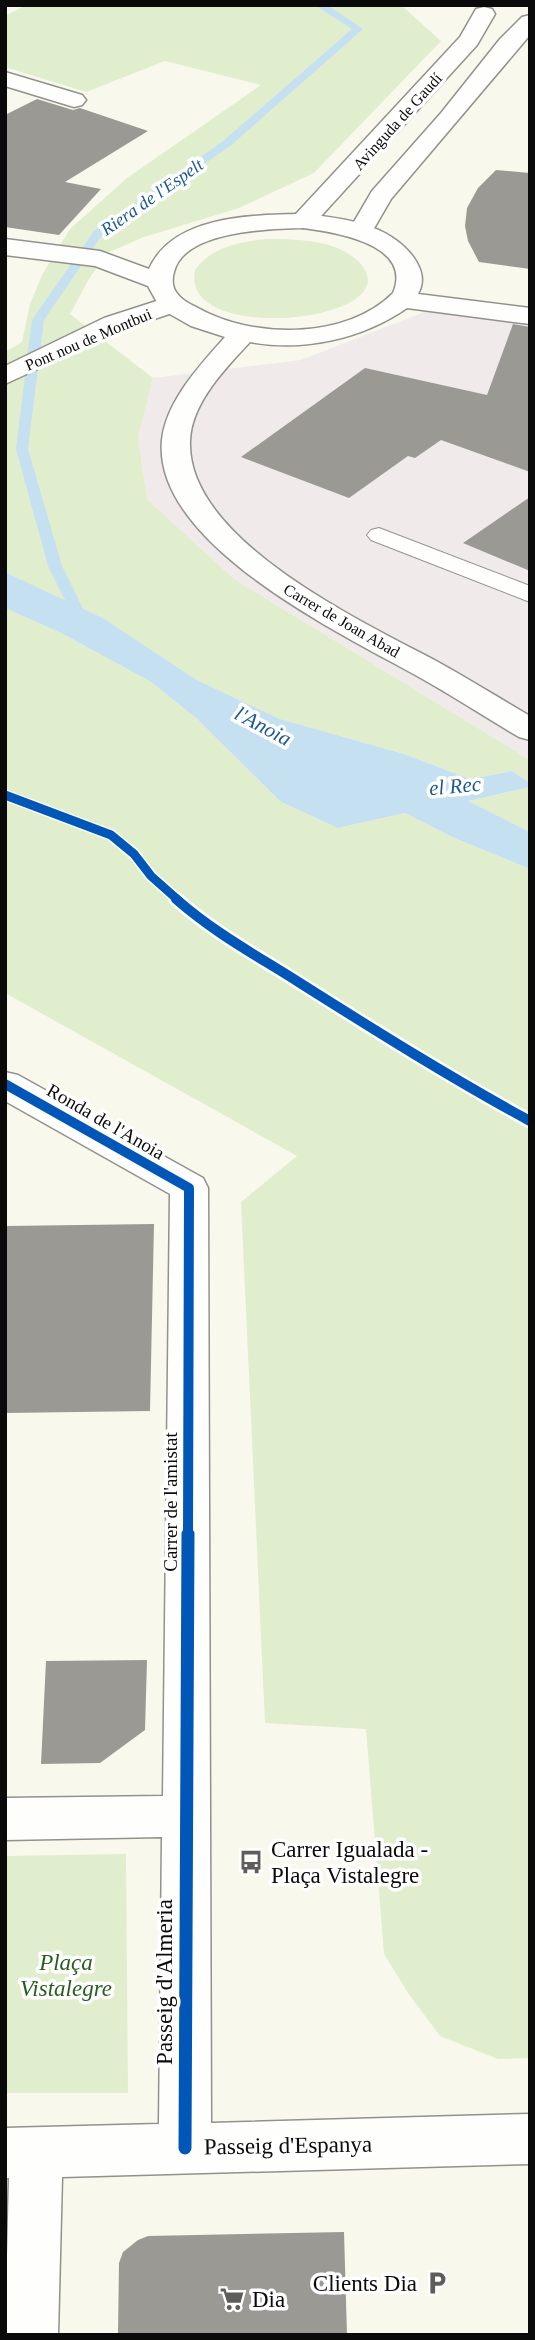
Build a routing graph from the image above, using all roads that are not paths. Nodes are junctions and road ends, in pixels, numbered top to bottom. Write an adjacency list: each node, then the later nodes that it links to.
1 (478, 10): 2 (street); 5 (street, Avinguda de Gaudí)
2 (530, 20): 6 (street, Avinguda de Gaudí)
3 (5, 79): 4 (street)
4 (74, 100)
5 (303, 221): 6 (street); 7 (street)
6 (360, 232): 11 (street)
7 (190, 240): 9 (street); 10 (street)
8 (5, 247): 9 (street)
9 (132, 261): 10 (street)
10 (159, 281): 12 (street)
11 (402, 300): 13 (street); 14 (street)
12 (172, 304): 14 (street); 15 (street, Pont nou de Montbui)
13 (530, 316)
14 (243, 333): 18 (street, Carrer de Joan Abad)
15 (5, 376)
16 (379, 535): 17 (lane)
17 (530, 595)
18 (530, 730)
19 (5, 1084): 20 (street, Ronda de l'Anoia)
20 (189, 1188): 21 (street, Carrer de l'amistat)
21 (186, 1816): 22 (street); 24 (street, Passeig d'Almeria)
22 (5, 1819)
23 (530, 2140): 24 (street, Passeig d'Espanya)
24 (185, 2148): 25 (street, Passeig d'Espanya)
25 (21, 2154): 26 (street)
26 (30, 2335)

